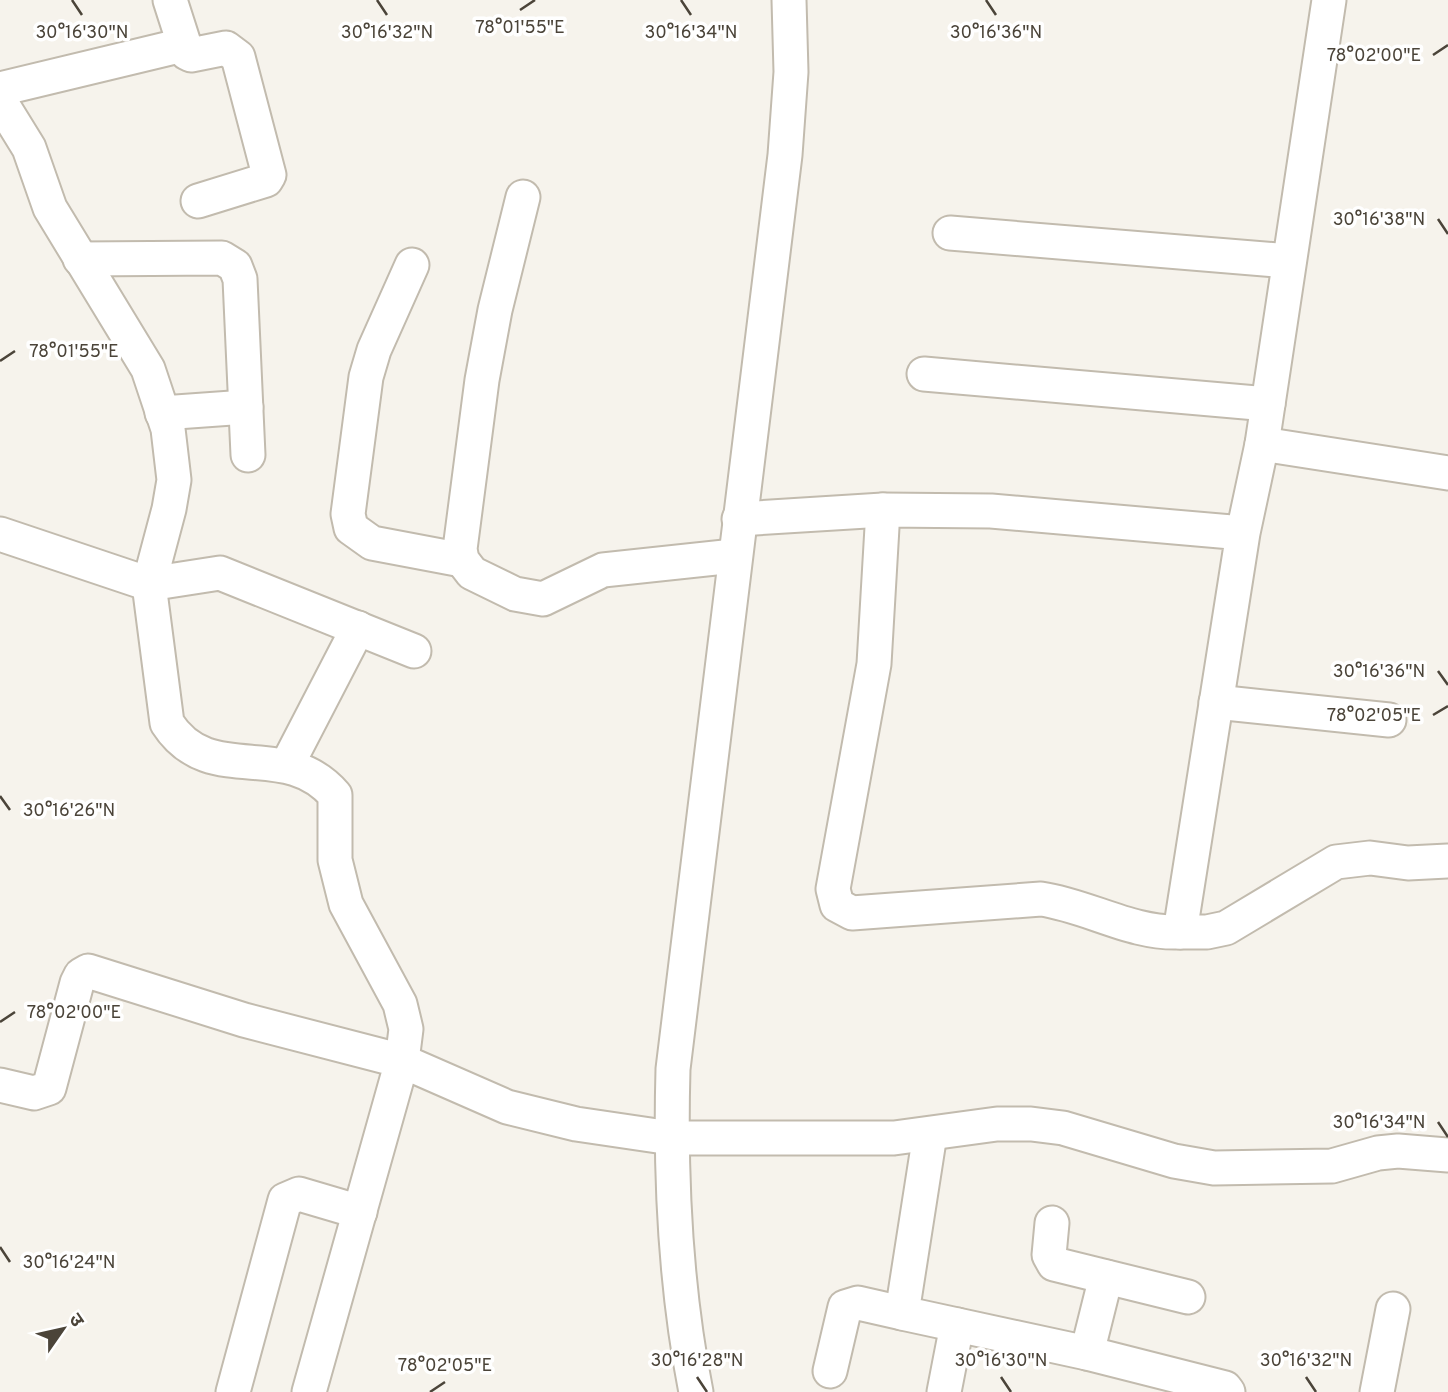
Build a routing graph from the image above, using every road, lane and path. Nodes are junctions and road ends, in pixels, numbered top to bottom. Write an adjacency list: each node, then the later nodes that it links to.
1 (170, 0): 4 (street)
2 (789, 0): 21 (street)
3 (1329, 0): 11 (street)
4 (183, 45): 5 (street); 8 (street)
5 (0, 89)
6 (0, 101): 10 (street)
7 (523, 197): 25 (street)
8 (198, 201)
9 (950, 233): 11 (street)
10 (80, 259): 15 (street); 16 (street)
11 (1289, 261): 14 (street)
12 (412, 265): 25 (street)
13 (925, 373): 14 (street)
14 (1268, 404): 17 (street)
15 (246, 407): 16 (street); 18 (street)
16 (162, 412): 26 (street)
17 (1262, 443): 19 (street); 22 (street)
18 (248, 455)
19 (1448, 473)
20 (883, 510): 21 (street); 22 (street); 33 (street)
21 (739, 519): 24 (street)
22 (1242, 533): 29 (street)
23 (0, 534): 26 (street)
24 (734, 556): 25 (street); 37 (street)
25 (462, 560)
26 (149, 584): 27 (street); 31 (street)
27 (358, 628): 28 (street); 31 (street)
28 (414, 650)
29 (1216, 702): 30 (street); 33 (street)
30 (1389, 720)
31 (287, 765): 34 (street)
32 (1448, 861): 33 (street)
33 (1180, 932)
34 (402, 1061): 35 (street); 37 (street); 39 (street)
35 (0, 1085)
36 (930, 1134): 37 (street); 38 (street); 44 (street)
37 (671, 1138): 50 (street)
38 (1448, 1155)
39 (360, 1212): 48 (street); 49 (street)
40 (1052, 1223): 41 (street)
41 (1106, 1277): 42 (street); 46 (street)
42 (1188, 1297)
43 (1393, 1309): 53 (street)
44 (902, 1313): 45 (street); 47 (street)
45 (957, 1325): 46 (street); 51 (street)
46 (1087, 1353): 52 (street)
47 (830, 1371)
48 (233, 1392)
49 (309, 1392)
50 (696, 1392)
51 (944, 1392)
52 (1228, 1392)
53 (1377, 1392)

